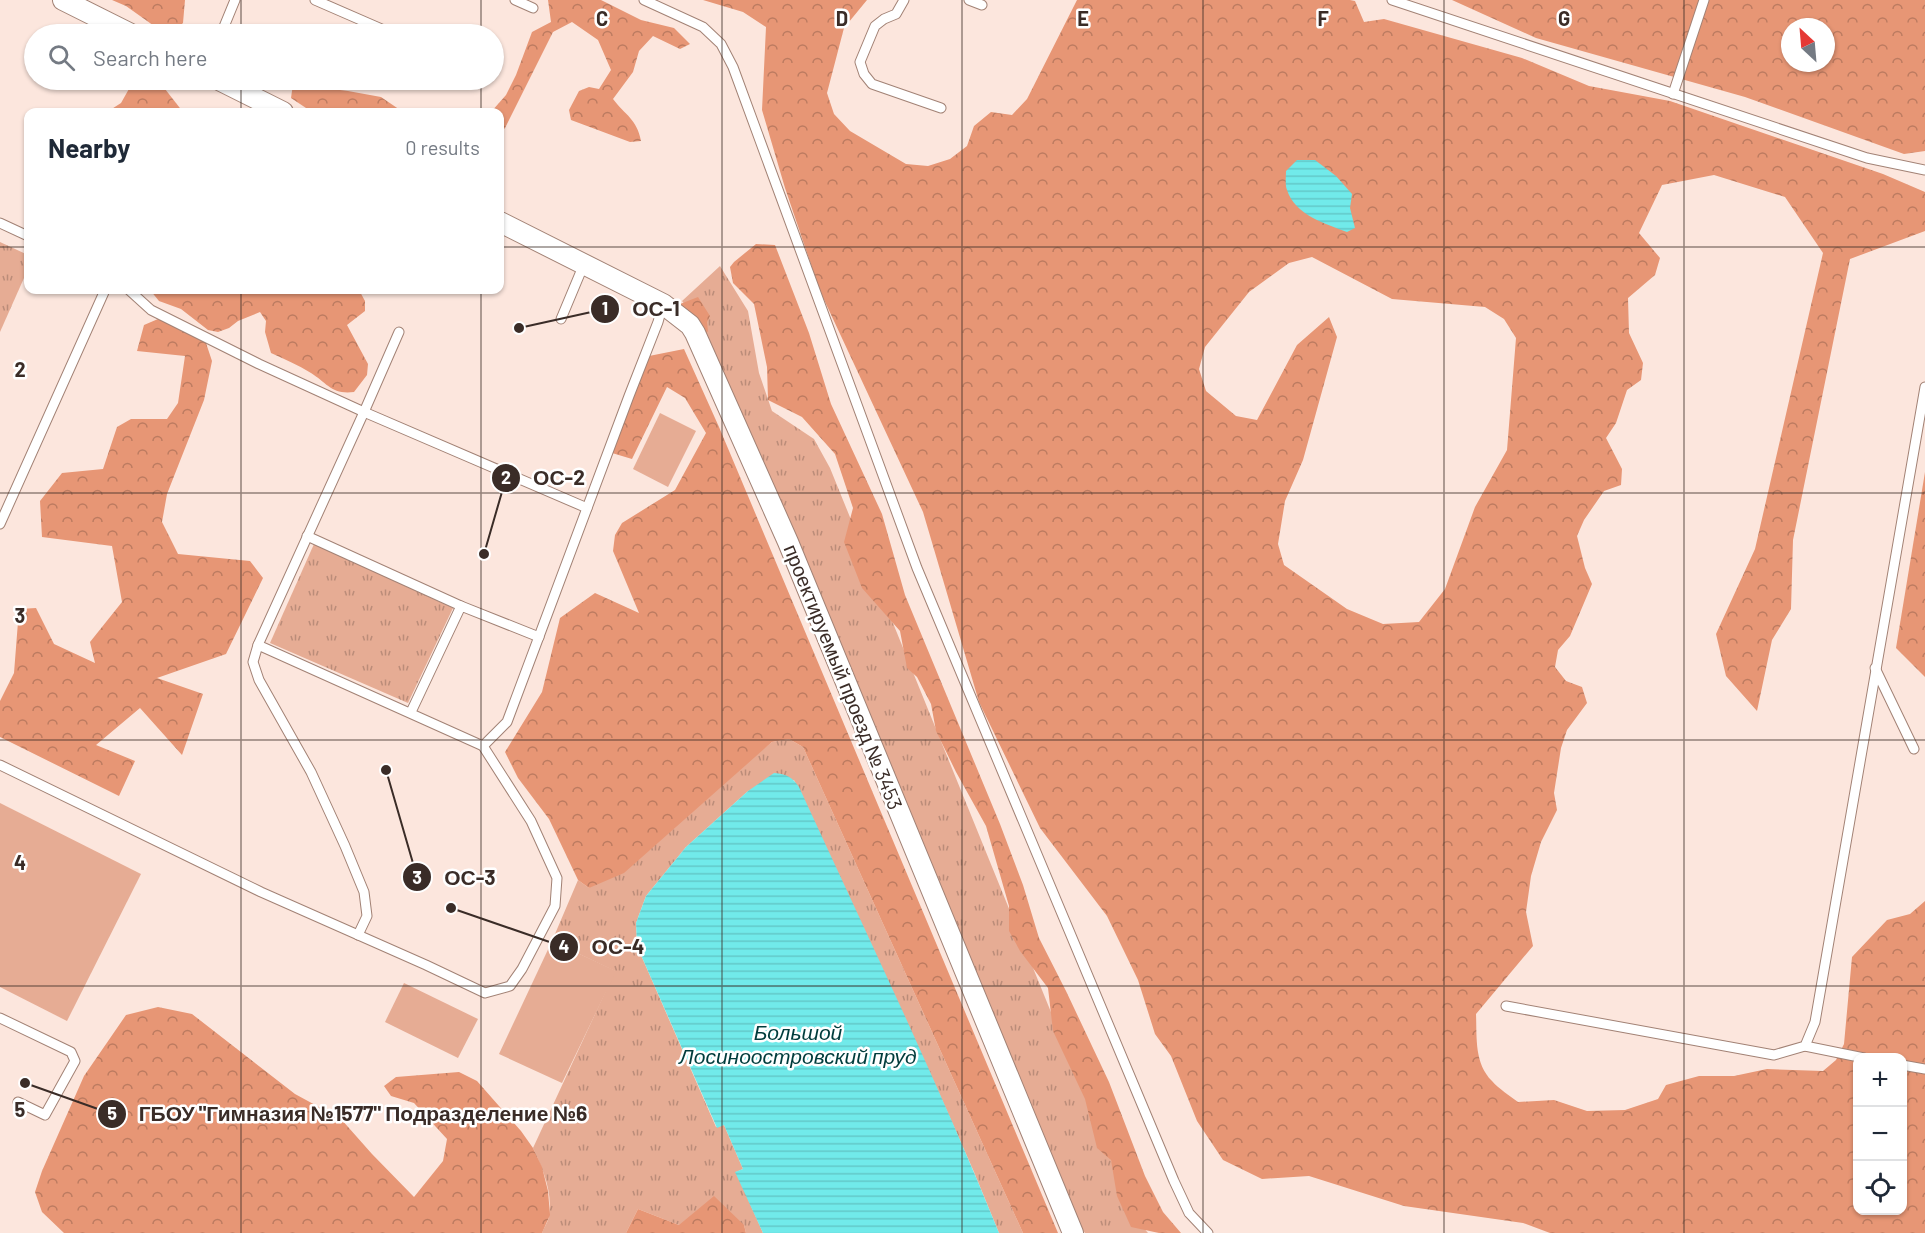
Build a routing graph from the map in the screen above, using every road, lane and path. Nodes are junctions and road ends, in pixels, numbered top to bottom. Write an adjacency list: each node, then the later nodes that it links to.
1 (63, 0): 12 (street)
2 (235, 0): 13 (lane)
3 (315, 0): 14 (lane)
4 (515, 0): 11 (lane)
5 (644, 0): 51 (lane)
6 (904, 0): 18 (lane)
7 (969, 0): 10 (lane)
8 (1392, 0): 16 (lane)
9 (1704, 0): 16 (lane)
10 (982, 5)
11 (533, 8)
12 (111, 24)
13 (225, 24)
14 (370, 24)
15 (239, 90): 17 (street)
16 (1673, 94): 19 (lane)
17 (276, 108)
18 (941, 108)
19 (1925, 170)
20 (0, 223): 22 (lane)
21 (504, 224): 23 (street, проектируемый проезд № 3453)
22 (24, 234)
23 (584, 264): 26 (street, проектируемый проезд № 3453); 27 (lane)
24 (103, 294): 32 (lane)
25 (133, 294): 30 (lane)
26 (663, 304): 31 (lane); 50 (street, проектируемый проезд № 3453)
27 (561, 319)
28 (399, 332): 30 (lane)
29 (1925, 387): 37 (lane)
30 (364, 412): 31 (lane); 33 (lane)
31 (587, 508): 35 (lane)
32 (0, 524)
33 (307, 536): 34 (lane); 36 (lane)
34 (461, 606): 35 (lane); 38 (lane)
35 (539, 637): 39 (lane)
36 (258, 645): 38 (lane); 42 (lane)
37 (1875, 668): 40 (lane); 45 (lane)
38 (411, 712): 39 (lane)
39 (483, 746): 42 (lane)
40 (1914, 749)
41 (0, 765): 42 (lane)
42 (358, 935)
43 (1506, 1006): 45 (lane)
44 (0, 1018): 49 (lane)
45 (1804, 1046): 46 (lane)
46 (1853, 1056)
47 (1907, 1066): 48 (lane)
48 (1925, 1069)
49 (18, 1102)
50 (1073, 1233)
51 (1208, 1233)

